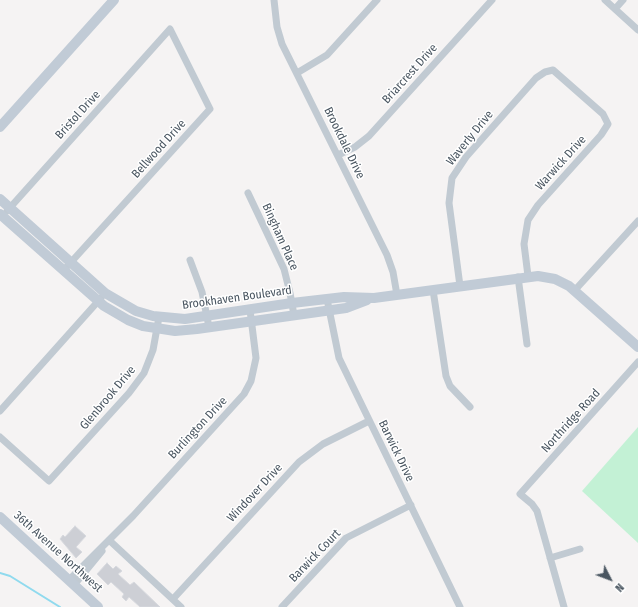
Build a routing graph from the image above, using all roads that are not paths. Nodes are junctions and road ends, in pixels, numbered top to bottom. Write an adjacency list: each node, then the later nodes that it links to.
1 (114, 0): 12 (street)
2 (274, 0): 10 (street, Brookdale Drive)
3 (377, 0): 10 (street)
4 (492, 0): 13 (street, Briarcrest Drive)
5 (605, 0): 7 (street)
6 (623, 0): 7 (street)
7 (615, 9): 9 (street)
8 (170, 29): 16 (street, Bristol Drive); 20 (street, Bellwood Drive)
9 (638, 30)
10 (297, 73): 13 (street, Brookdale Drive)
11 (567, 82): 22 (street, Warwick Drive); 23 (street, Waverly Drive)
12 (0, 127)
13 (338, 155): 27 (street, Brookdale Drive)
14 (248, 193): 31 (street, Bingham Place)
15 (0, 199): 16 (street, Brookhaven Boulevard)
16 (10, 208): 17 (street, Bristol Drive); 20 (street, Brookhaven Boulevard)
17 (1, 215): 21 (street, Brookhaven Boulevard)
18 (638, 221): 25 (street)
19 (190, 260): 35 (street)
20 (71, 263): 21 (street, Bellwood Drive); 26 (street, Brookhaven Boulevard)
21 (63, 271): 30 (street, Brookhaven Boulevard)
22 (523, 277): 23 (street, Brookhaven Boulevard); 25 (street, Brookhaven Boulevard); 40 (street)
23 (460, 286): 24 (street, Brookhaven Boulevard)
24 (433, 290): 27 (street, Brookhaven Boulevard); 43 (street)
25 (575, 290): 41 (street, Brookhaven Boulevard)
26 (105, 293): 30 (street); 36 (street, Brookhaven Boulevard)
27 (396, 295): 28 (street, Brookhaven Boulevard)
28 (374, 298): 29 (street, Brookhaven Boulevard); 33 (street, Brookhaven Boulevard)
29 (327, 299): 31 (street, Brookhaven Boulevard); 33 (street, Barwick Drive)
30 (98, 302): 39 (street, Brookhaven Boulevard); 44 (street)
31 (292, 303): 32 (street, Brookhaven Boulevard); 34 (street, Bingham Place)
32 (250, 310): 35 (street, Brookhaven Boulevard); 37 (street, Burlington Drive)
33 (329, 310): 34 (street, Brookhaven Boulevard); 45 (street, Barwick Drive)
34 (294, 315): 37 (street, Brookhaven Boulevard)
35 (208, 316): 36 (street, Brookhaven Boulevard); 38 (street)
36 (159, 317): 39 (street, Glenbrook Drive)
37 (251, 322): 38 (street, Brookhaven Boulevard); 49 (street, Burlington Drive)
38 (209, 327): 39 (street, Brookhaven Boulevard)
39 (158, 329): 46 (street, Glenbrook Drive)
40 (528, 344)
41 (638, 347)
42 (638, 362): 51 (street, Northridge Road)
43 (470, 408)
44 (0, 411)
45 (369, 421): 47 (street, Barwick Drive); 53 (street, Windover Drive)
46 (0, 437)
47 (410, 505): 56 (street, Barwick Court); 57 (street, Barwick Drive)
48 (0, 517): 52 (street, 36th Avenue Northwest)
49 (109, 540): 52 (street, Burlington Drive); 53 (street)
50 (580, 549): 51 (street)
51 (550, 558): 58 (street)
52 (72, 583): 54 (street, 36th Avenue Northwest)
53 (173, 599): 55 (street)
54 (98, 607)
55 (181, 607)
56 (282, 607)
57 (460, 607)
58 (564, 607)

